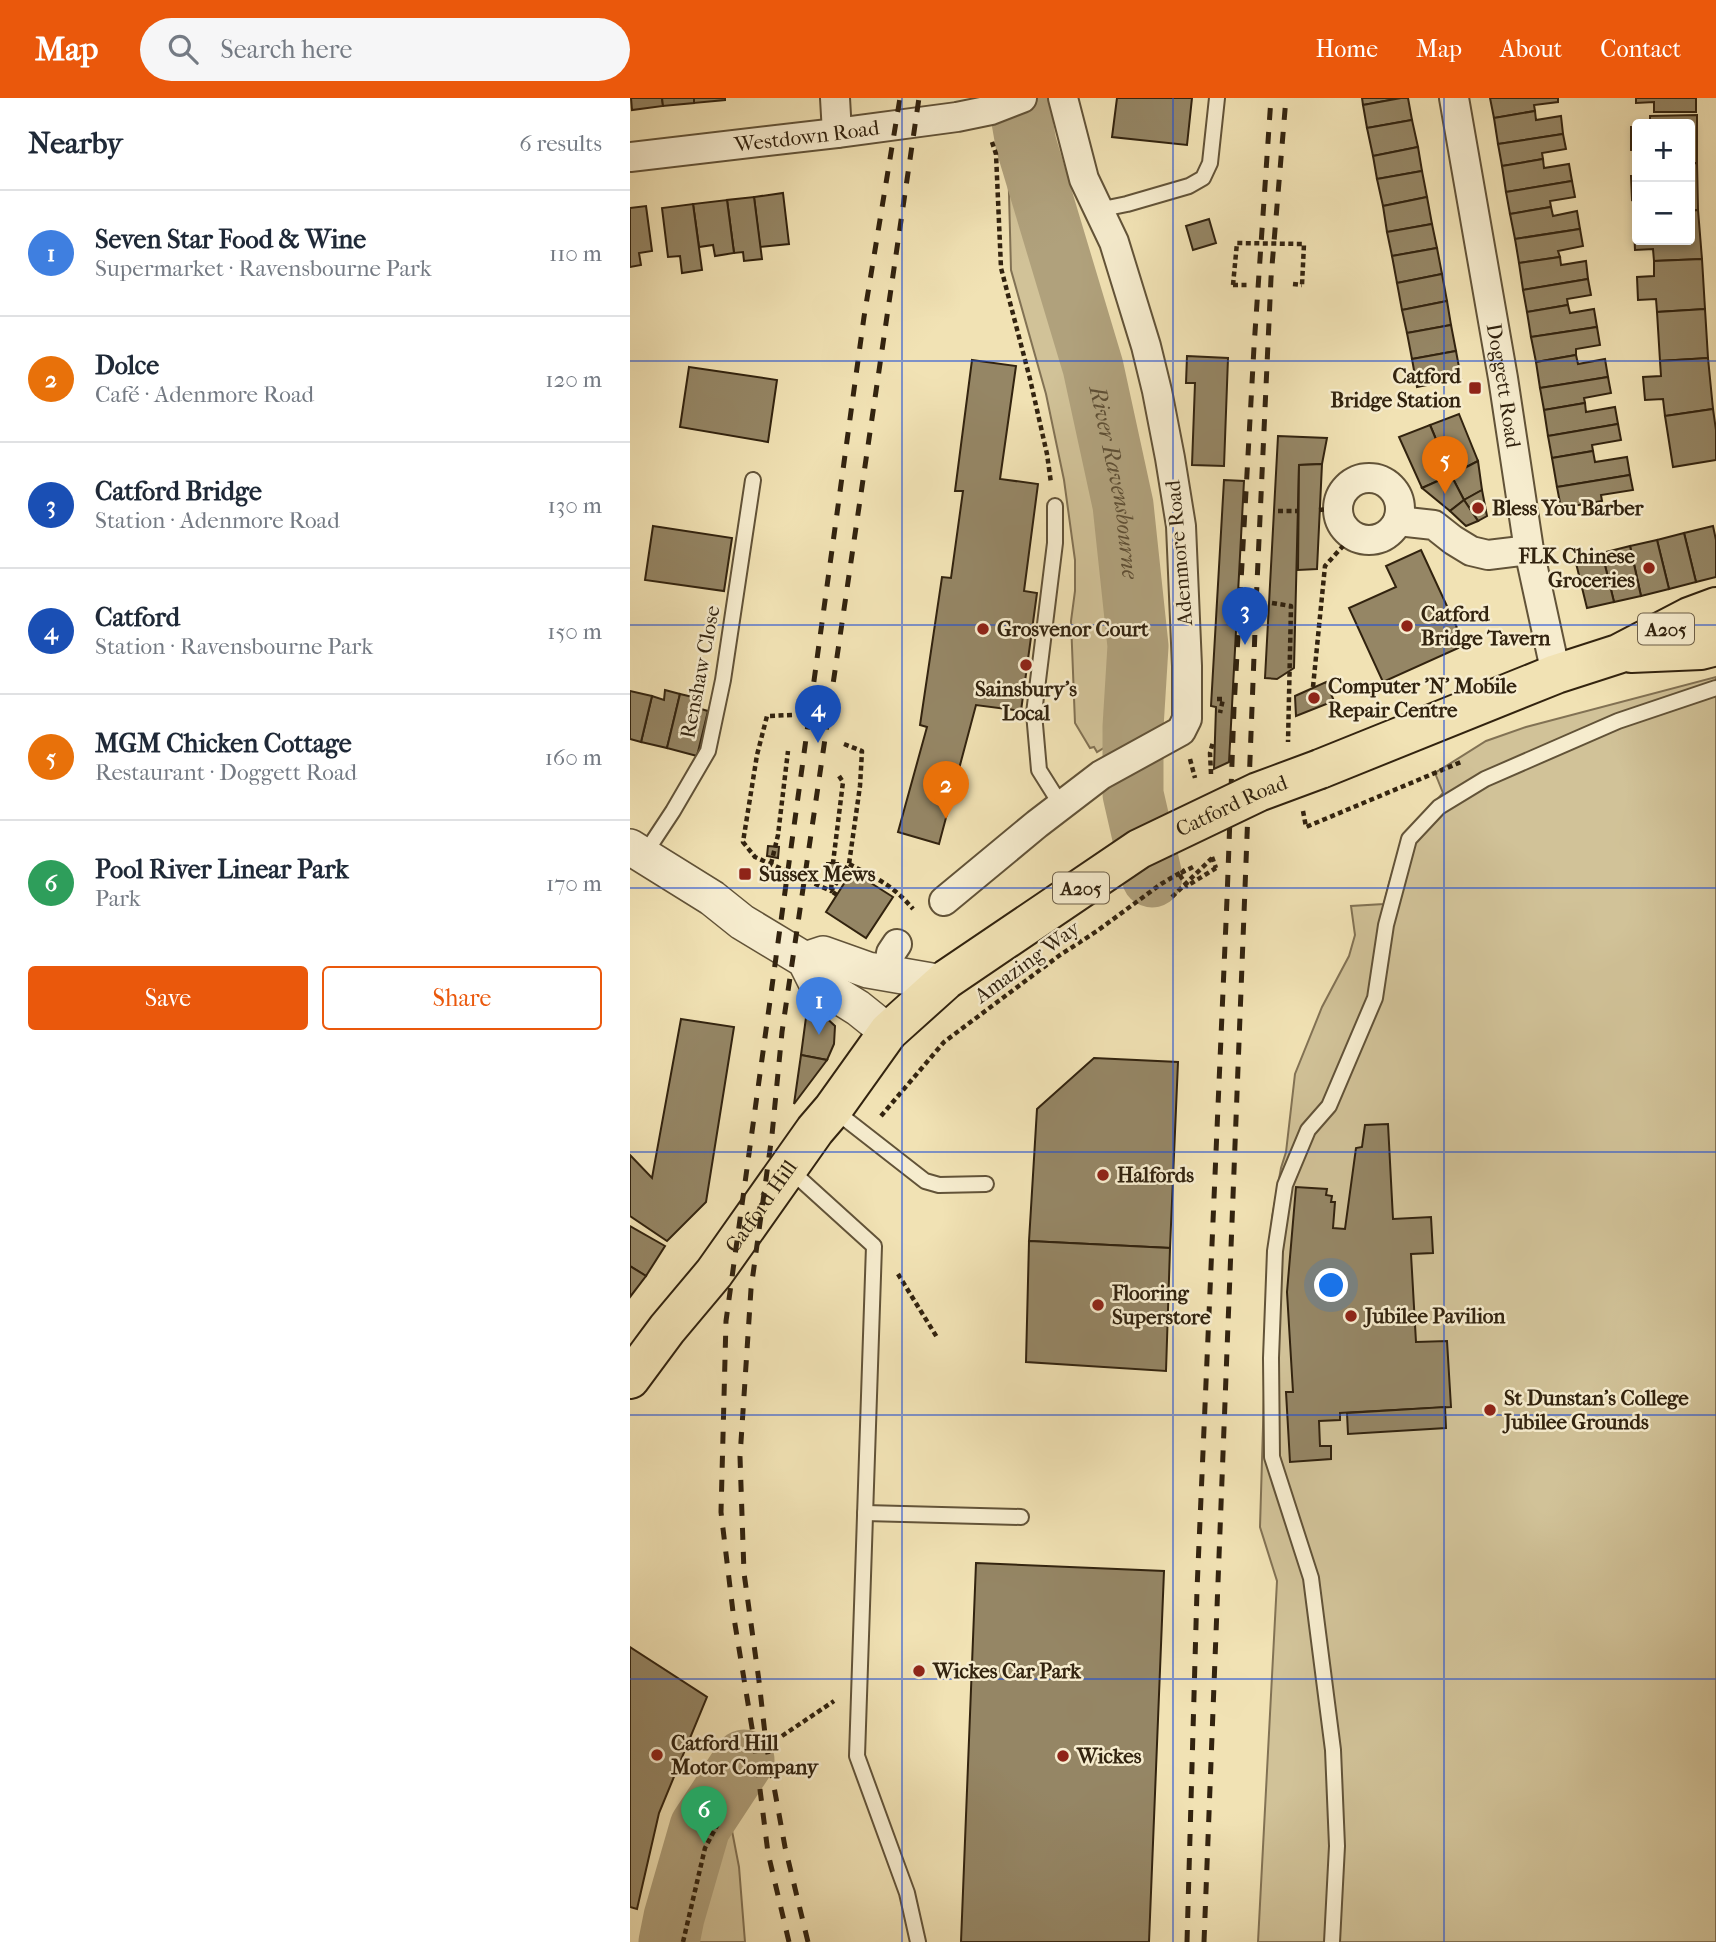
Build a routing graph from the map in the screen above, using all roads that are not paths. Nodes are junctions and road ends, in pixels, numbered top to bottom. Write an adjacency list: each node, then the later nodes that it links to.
1 (835, 98): 6 (street)
2 (1022, 98): 6 (street, Westdown Road)
3 (1063, 98): 8 (street, Adenmore Road)
4 (1217, 98): 8 (lane)
5 (1454, 98): 12 (street, Doggett Road)
6 (837, 133): 7 (street, Westdown Road)
7 (630, 157)
8 (1098, 210): 18 (street, Adenmore Road)
9 (753, 480): 19 (lane, Renshaw Close)
10 (1055, 506): 18 (lane)
11 (1398, 521): 11 (street); 12 (street)
12 (1529, 550): 16 (street, Doggett Road)
13 (1716, 607): 15 (highway, Catford Road / A205)
14 (1716, 646): 15 (highway, Catford Road / A205)
15 (1618, 654): 16 (highway, Catford Road / A205)
16 (1556, 674): 22 (highway, Catford Road / A205, bridge)
17 (1716, 688): 31 (lane)
18 (1061, 805): 20 (street, Adenmore Road)
19 (637, 852): 21 (street)
20 (944, 901)
21 (805, 960): 22 (street); 23 (street)
22 (945, 981): 23 (highway, Catford Road / A205)
23 (888, 1032): 24 (highway, Catford Hill / A205)
24 (833, 1109): 25 (highway, Catford Hill / A205); 26 (lane)
25 (788, 1168): 27 (highway, Catford Hill / A205); 28 (lane)
26 (986, 1184)
27 (630, 1379)
28 (865, 1513): 29 (lane); 30 (lane)
29 (1021, 1517)
30 (918, 1942)
31 (1332, 1942)

